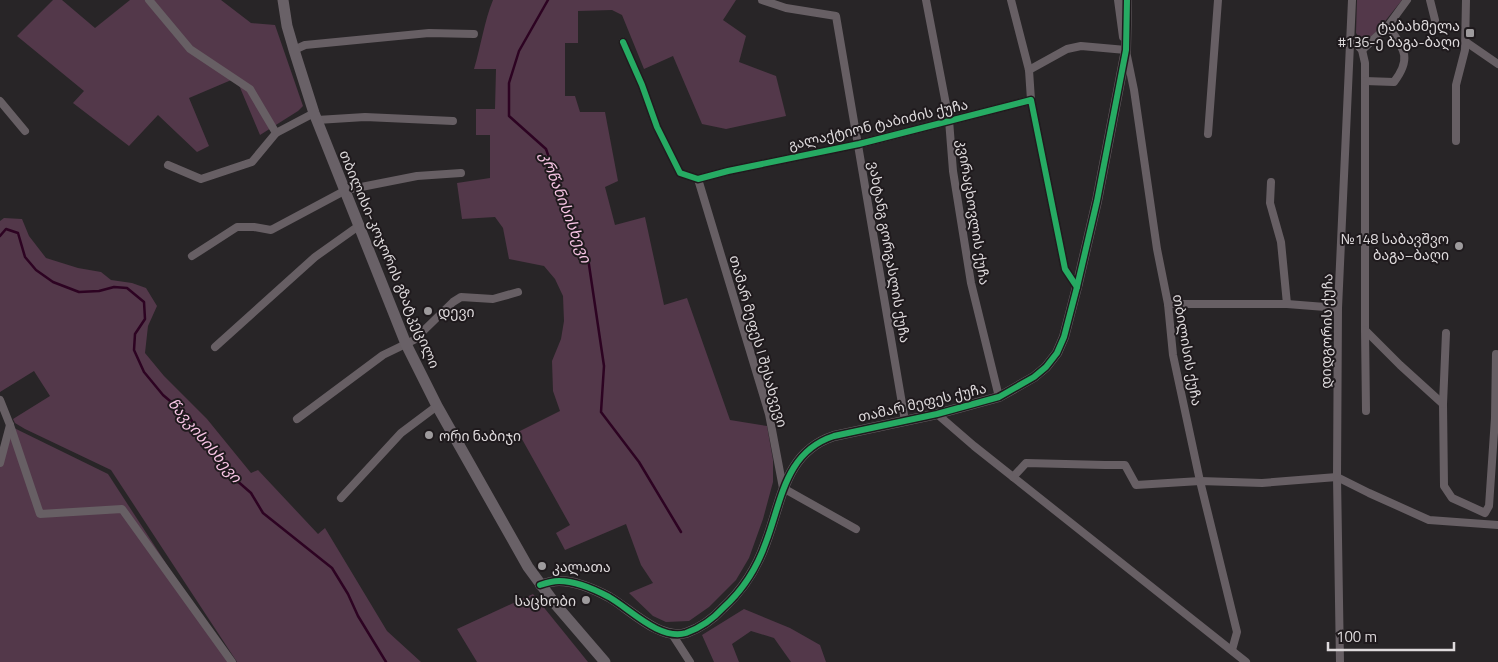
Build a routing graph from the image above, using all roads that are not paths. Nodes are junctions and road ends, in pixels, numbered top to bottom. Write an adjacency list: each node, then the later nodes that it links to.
1 (148, 0): 31 (street)
2 (283, 0): 19 (main road, თბილისი-კოჯორის გზატკეცილი)
3 (762, 0): 34 (street, ვახტანგ გორგასლის ქუჩა)
4 (926, 0): 29 (street, კვირაცხოვლის ქუჩა)
5 (1011, 0): 23 (street)
6 (1118, 0): 20 (street, თბილისის ქუჩა)
7 (1127, 0): 20 (street, თამარ მეფეს ქუჩა)
8 (1218, 0): 32 (street)
9 (1352, 0): 16 (street, დიდგორის ქუჩა)
10 (1407, 0): 14 (street)
11 (1430, 0): 13 (street)
12 (1466, 0): 18 (street)
13 (1435, 20)
14 (1388, 26): 21 (street); 24 (street)
15 (474, 34): 19 (street)
16 (1352, 40): 21 (street); 46 (street, დიდგორის ქუჩა)
17 (623, 42): 37 (street)
18 (1466, 42): 22 (street); 33 (street)
19 (294, 50): 27 (main road, თბილისი-კოჯორის გზატკეცილი)
20 (1126, 50): 23 (street); 42 (street, თამარ მეფეს ქუჩა); 44 (street, თბილისის ქუჩა)
21 (1362, 50): 24 (street)
22 (1498, 64)
23 (1029, 70): 25 (street)
24 (1365, 81): 47 (street)
25 (1031, 100): 29 (street, გალაქტიონ ტაბიძის ქუჩა); 42 (street)
26 (0, 101): 30 (street)
27 (315, 117): 28 (street); 31 (street); 39 (main road, თბილისი-კოჯორის გზატკეცილი)
28 (453, 120)
29 (949, 120): 34 (street, გალაქტიონ ტაბიძის ქუჩა); 52 (street, კვირაცხოვლის ქუჩა)
30 (25, 132)
31 (276, 133): 35 (street)
32 (1208, 134)
33 (1456, 142)
34 (859, 144): 37 (street, გალაქტიონ ტაბიძის ქუჩა); 60 (street, ვახტანგ გორგასლის ქუჩა)
35 (168, 165)
36 (460, 173): 39 (street)
37 (698, 179): 66 (street, თამარ მეფეს I შესახვევი)
38 (1272, 182): 45 (street)
39 (346, 190): 40 (main road, თბილისი-კოჯორის გზატკეცილი); 41 (street)
40 (360, 225): 49 (main road, თბილისი-კოჯორის გზატკეცილი); 50 (street)
41 (192, 256)
42 (1077, 288): 52 (street, თამარ მეფეს ქუჩა)
43 (518, 292): 49 (street)
44 (1168, 304): 45 (street); 65 (street, თბილისის ქუჩა)
45 (1287, 304): 46 (street)
46 (1338, 308): 64 (street, დიდგორის ქუჩა)
47 (1365, 330): 54 (street); 56 (street)
48 (1446, 333): 54 (street)
49 (406, 344): 55 (main road, თბილისი-კოჯორის გზატკეცილი); 59 (street)
50 (215, 347)
51 (1496, 354): 58 (street)
52 (999, 397): 57 (street, თამარ მეფეს ქუჩა)
53 (0, 400): 61 (street)
54 (1443, 404): 68 (street)
55 (438, 406): 67 (street); 72 (main road, თბილისი-კოჯორის გზატკეცილი)
56 (1366, 411)
57 (937, 414): 60 (street, თამარ მეფეს ქუჩა); 63 (street)
58 (1496, 417): 68 (street)
59 (297, 419)
60 (906, 421): 66 (street, თამარ მეფეს ქუჩა)
61 (10, 425): 62 (street); 75 (street)
62 (0, 463)
63 (1013, 477): 65 (street); 74 (street)
64 (1337, 477): 65 (street); 69 (street); 79 (street, დიდგორის ქუჩა)
65 (1200, 481): 74 (street, თბილისის ქუჩა)
66 (783, 488): 71 (street); 73 (street, თამარ მეფეს ქუჩა)
67 (341, 498)
68 (1485, 513): 69 (street)
69 (1486, 524): 70 (street)
70 (1498, 525)
71 (856, 528)
72 (540, 585): 73 (street); 76 (main road, თბილისი-კოჯორის გზატკეცილი)
73 (672, 634): 77 (street)
74 (1232, 650): 78 (street)
75 (232, 662)
76 (605, 662)
77 (690, 662)
78 (1246, 662)
79 (1340, 662)

